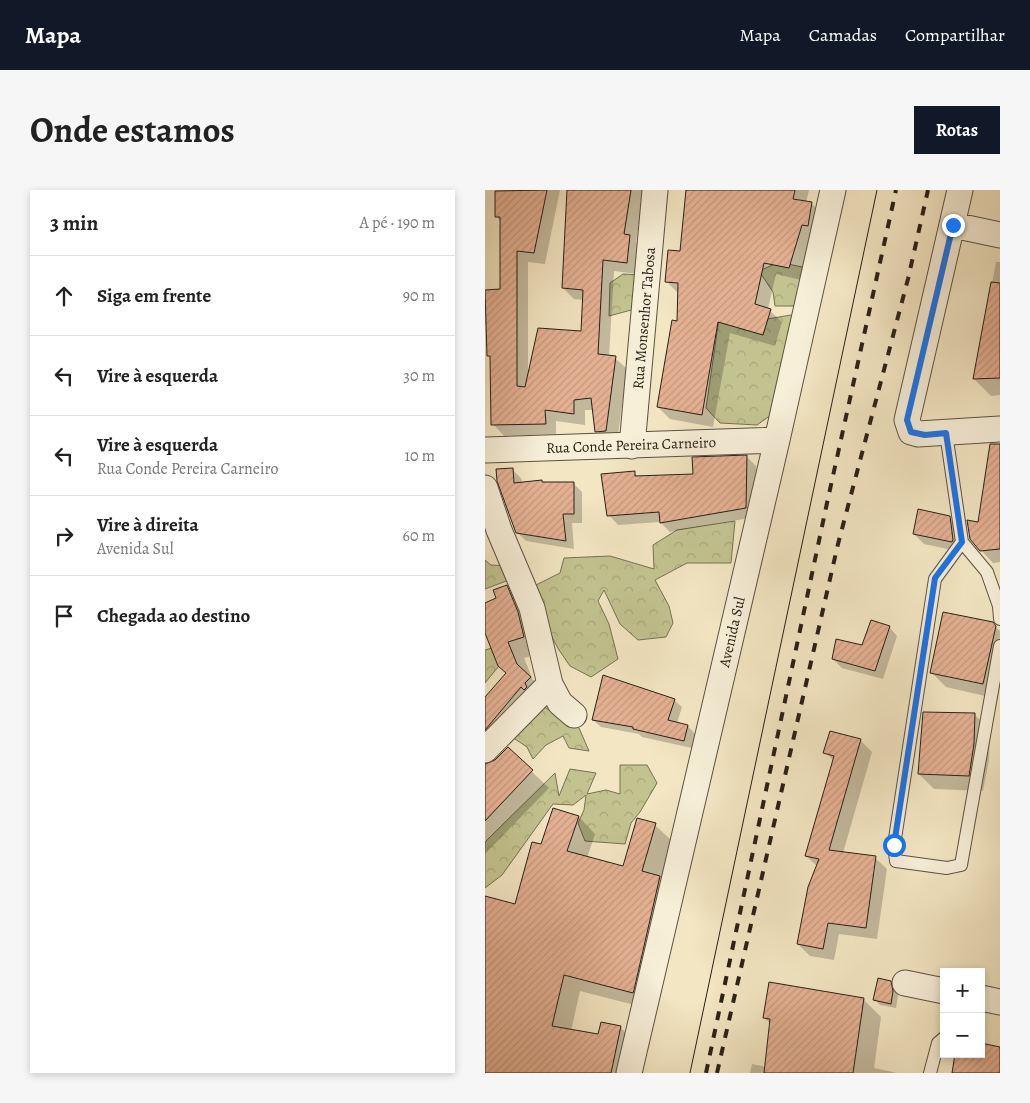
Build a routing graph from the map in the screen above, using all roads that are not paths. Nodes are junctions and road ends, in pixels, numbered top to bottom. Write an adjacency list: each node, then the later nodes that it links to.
1 (655, 190): 9 (street, Rua Monsenhor Tabosa)
2 (833, 190): 8 (street, Avenida Sul)
3 (960, 190): 4 (street)
4 (953, 225): 5 (street); 7 (street)
5 (1000, 235)
6 (1000, 429): 7 (street)
7 (946, 433): 12 (lane)
8 (777, 440): 9 (street, Rua Conde Pereira Carneiro); 21 (street, Avenida Sul)
9 (632, 446): 10 (street, Rua Conde Pereira Carneiro)
10 (485, 450)
11 (485, 488): 15 (street)
12 (962, 542): 13 (lane); 14 (lane)
13 (1000, 619)
14 (1000, 646)
15 (550, 684): 16 (street); 17 (street)
16 (574, 715)
17 (485, 750)
18 (905, 983): 19 (street)
19 (940, 990)
20 (940, 1041): 22 (lane)
21 (629, 1073)
22 (930, 1073)

